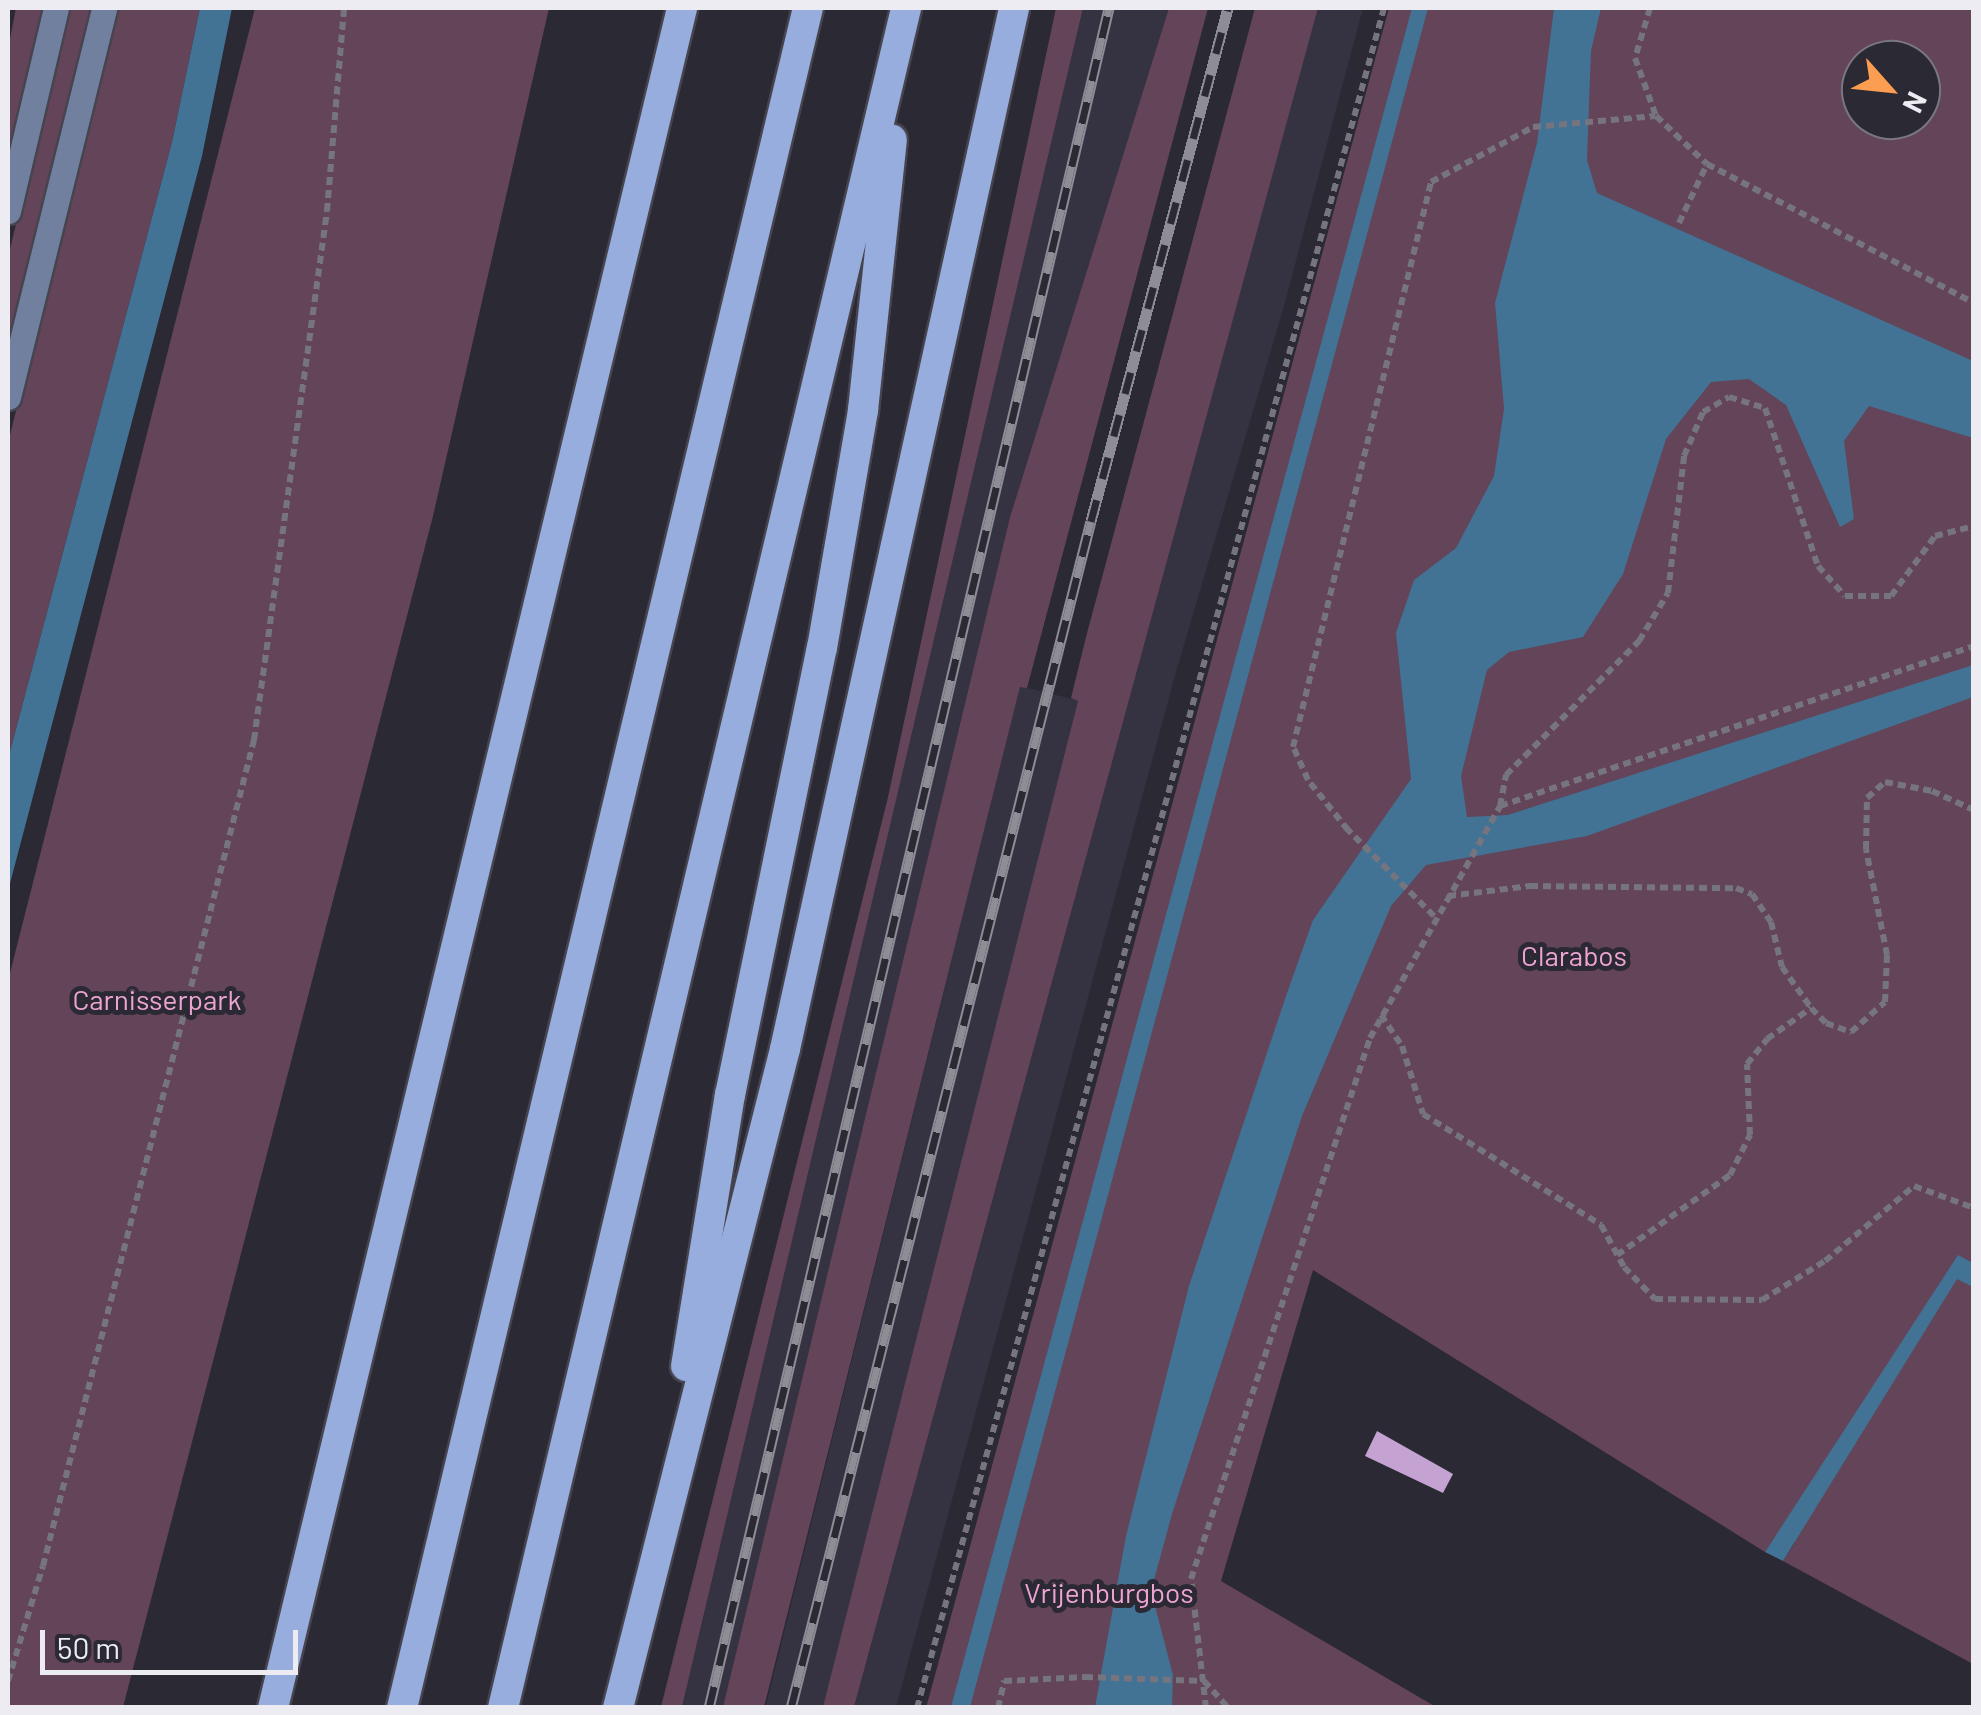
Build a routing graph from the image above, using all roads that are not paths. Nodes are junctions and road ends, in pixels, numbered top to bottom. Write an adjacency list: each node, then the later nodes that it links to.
1 (56, 8): 7 (main road)
2 (104, 8): 8 (main road)
3 (682, 8): 10 (highway)
4 (808, 8): 11 (highway)
5 (1014, 8): 9 (highway)
6 (906, 10): 9 (highway); 12 (highway)
7 (8, 211)
8 (8, 397)
9 (653, 1564): 13 (highway)
10 (273, 1708)
11 (402, 1708)
12 (504, 1708)
13 (618, 1708)

